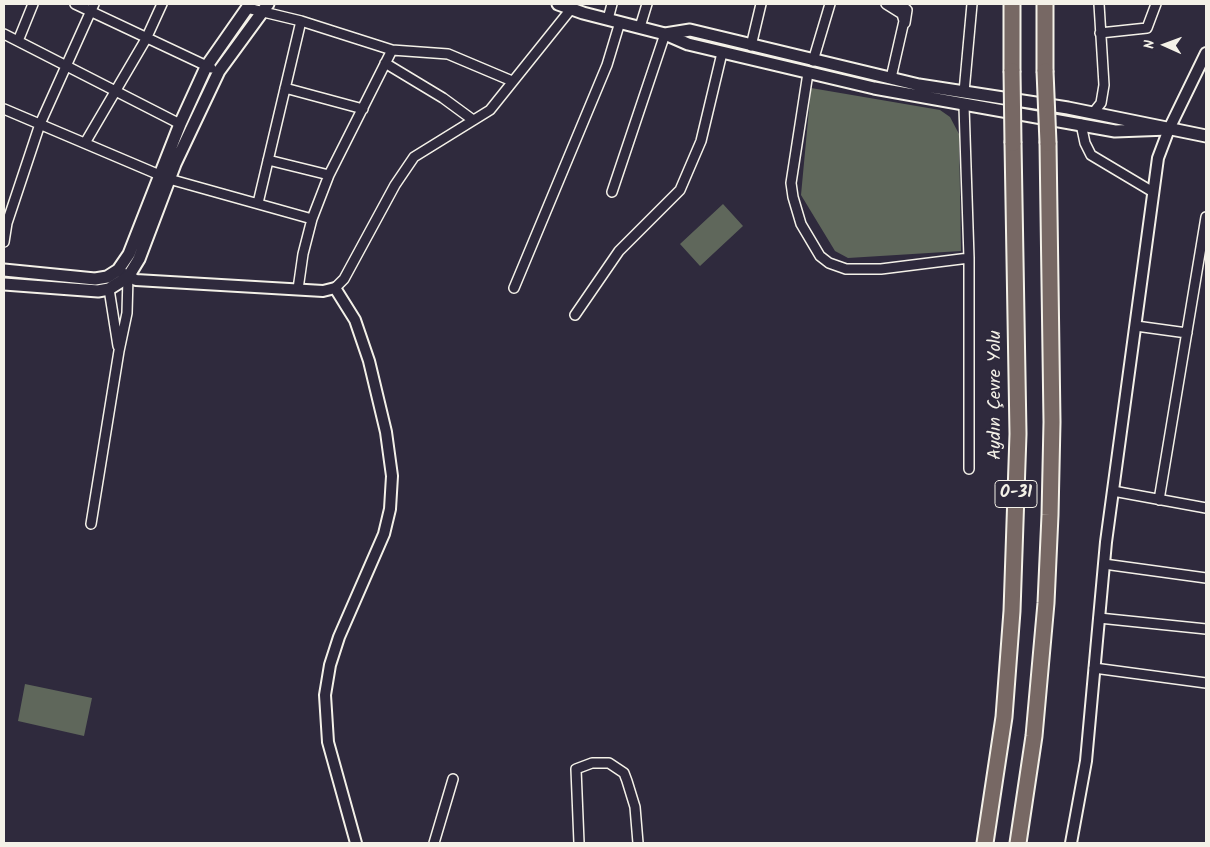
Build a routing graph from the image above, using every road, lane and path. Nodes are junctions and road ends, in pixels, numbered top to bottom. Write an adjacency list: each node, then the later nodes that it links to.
1 (33, 4): 28 (street)
2 (75, 4): 17 (street)
3 (162, 4): 27 (street)
4 (612, 4): 19 (street)
5 (648, 4): 23 (street)
6 (761, 4): 29 (street)
7 (830, 4): 33 (street)
8 (886, 4): 22 (street)
9 (900, 4): 22 (street)
10 (972, 4): 43 (street)
11 (1012, 4): 93 (highway, Aydın Çevre Yolu / O-31, bridge)
12 (1045, 4): 94 (highway, O-31, bridge)
13 (1099, 4): 24 (street)
14 (1156, 4): 24 (street)
15 (248, 6): 18 (street); 36 (main road)
16 (565, 6): 19 (main road); 40 (street)
17 (92, 8): 27 (street); 35 (street)
18 (265, 8): 20 (street); 37 (main road)
19 (608, 19): 21 (main road)
20 (301, 21): 30 (street); 41 (street)
21 (620, 22): 23 (main road); 70 (street)
22 (904, 26): 39 (street)
23 (640, 27): 26 (main road)
24 (1100, 33): 47 (street)
25 (4, 34): 28 (street)
26 (665, 34): 29 (main road); 31 (main road); 58 (street)
27 (146, 39): 36 (street); 42 (street)
28 (18, 41): 35 (street)
29 (750, 46): 33 (main road)
30 (392, 50): 34 (street); 40 (street)
31 (722, 52): 38 (main road); 73 (street)
32 (1206, 53): 52 (street)
33 (813, 61): 38 (main road); 39 (main road)
34 (386, 63): 46 (street); 48 (street)
35 (66, 65): 42 (street); 49 (street)
36 (206, 67): 37 (street); 50 (main road)
37 (219, 71): 57 (main road)
38 (808, 73): 44 (main road); 65 (street)
39 (891, 78): 43 (main road)
40 (512, 81): 48 (street)
41 (285, 88): 46 (street); 55 (street)
42 (117, 90): 50 (street); 54 (street)
43 (964, 92): 47 (main road)
44 (964, 106): 51 (main road); 65 (street)
45 (4, 109): 49 (street)
46 (363, 109): 56 (street)
47 (1093, 113): 52 (main road)
48 (473, 120): 69 (street)
49 (40, 124): 54 (street); 63 (street)
50 (180, 124): 57 (main road)
51 (1081, 124): 52 (main road); 59 (street)
52 (1169, 129): 53 (main road); 59 (street)
53 (1206, 136)
54 (85, 143): 57 (street)
55 (268, 160): 56 (street); 60 (street)
56 (329, 175): 62 (street)
57 (164, 177): 60 (street); 67 (main road)
58 (612, 192)
59 (1153, 192): 74 (street)
60 (258, 203): 62 (street)
61 (1206, 217): 75 (street)
62 (312, 220): 72 (street)
63 (5, 223): 64 (street)
64 (4, 242)
65 (969, 258): 77 (street)
66 (4, 270): 67 (main road)
67 (123, 273): 71 (main road); 72 (street); 76 (street)
68 (4, 284): 71 (main road)
69 (335, 288): 72 (street); 89 (street)
70 (514, 288)
71 (109, 289): 76 (street)
72 (298, 289)
73 (575, 315)
74 (1136, 326): 75 (street); 78 (street)
75 (1187, 334): 79 (street)
76 (118, 351): 81 (street)
77 (969, 469)
78 (1113, 491): 79 (street); 82 (street)
79 (1159, 500): 80 (street)
80 (1206, 508)
81 (91, 524)
82 (1104, 564): 83 (street); 84 (street)
83 (1206, 578)
84 (1098, 618): 85 (street); 86 (street)
85 (1206, 629)
86 (1094, 668): 87 (street); 95 (street)
87 (1206, 682)
88 (453, 779): 90 (street)
89 (356, 843)
90 (434, 843)
91 (579, 843): 92 (street)
92 (638, 843)
93 (985, 843)
94 (1018, 843)
95 (1072, 843)

